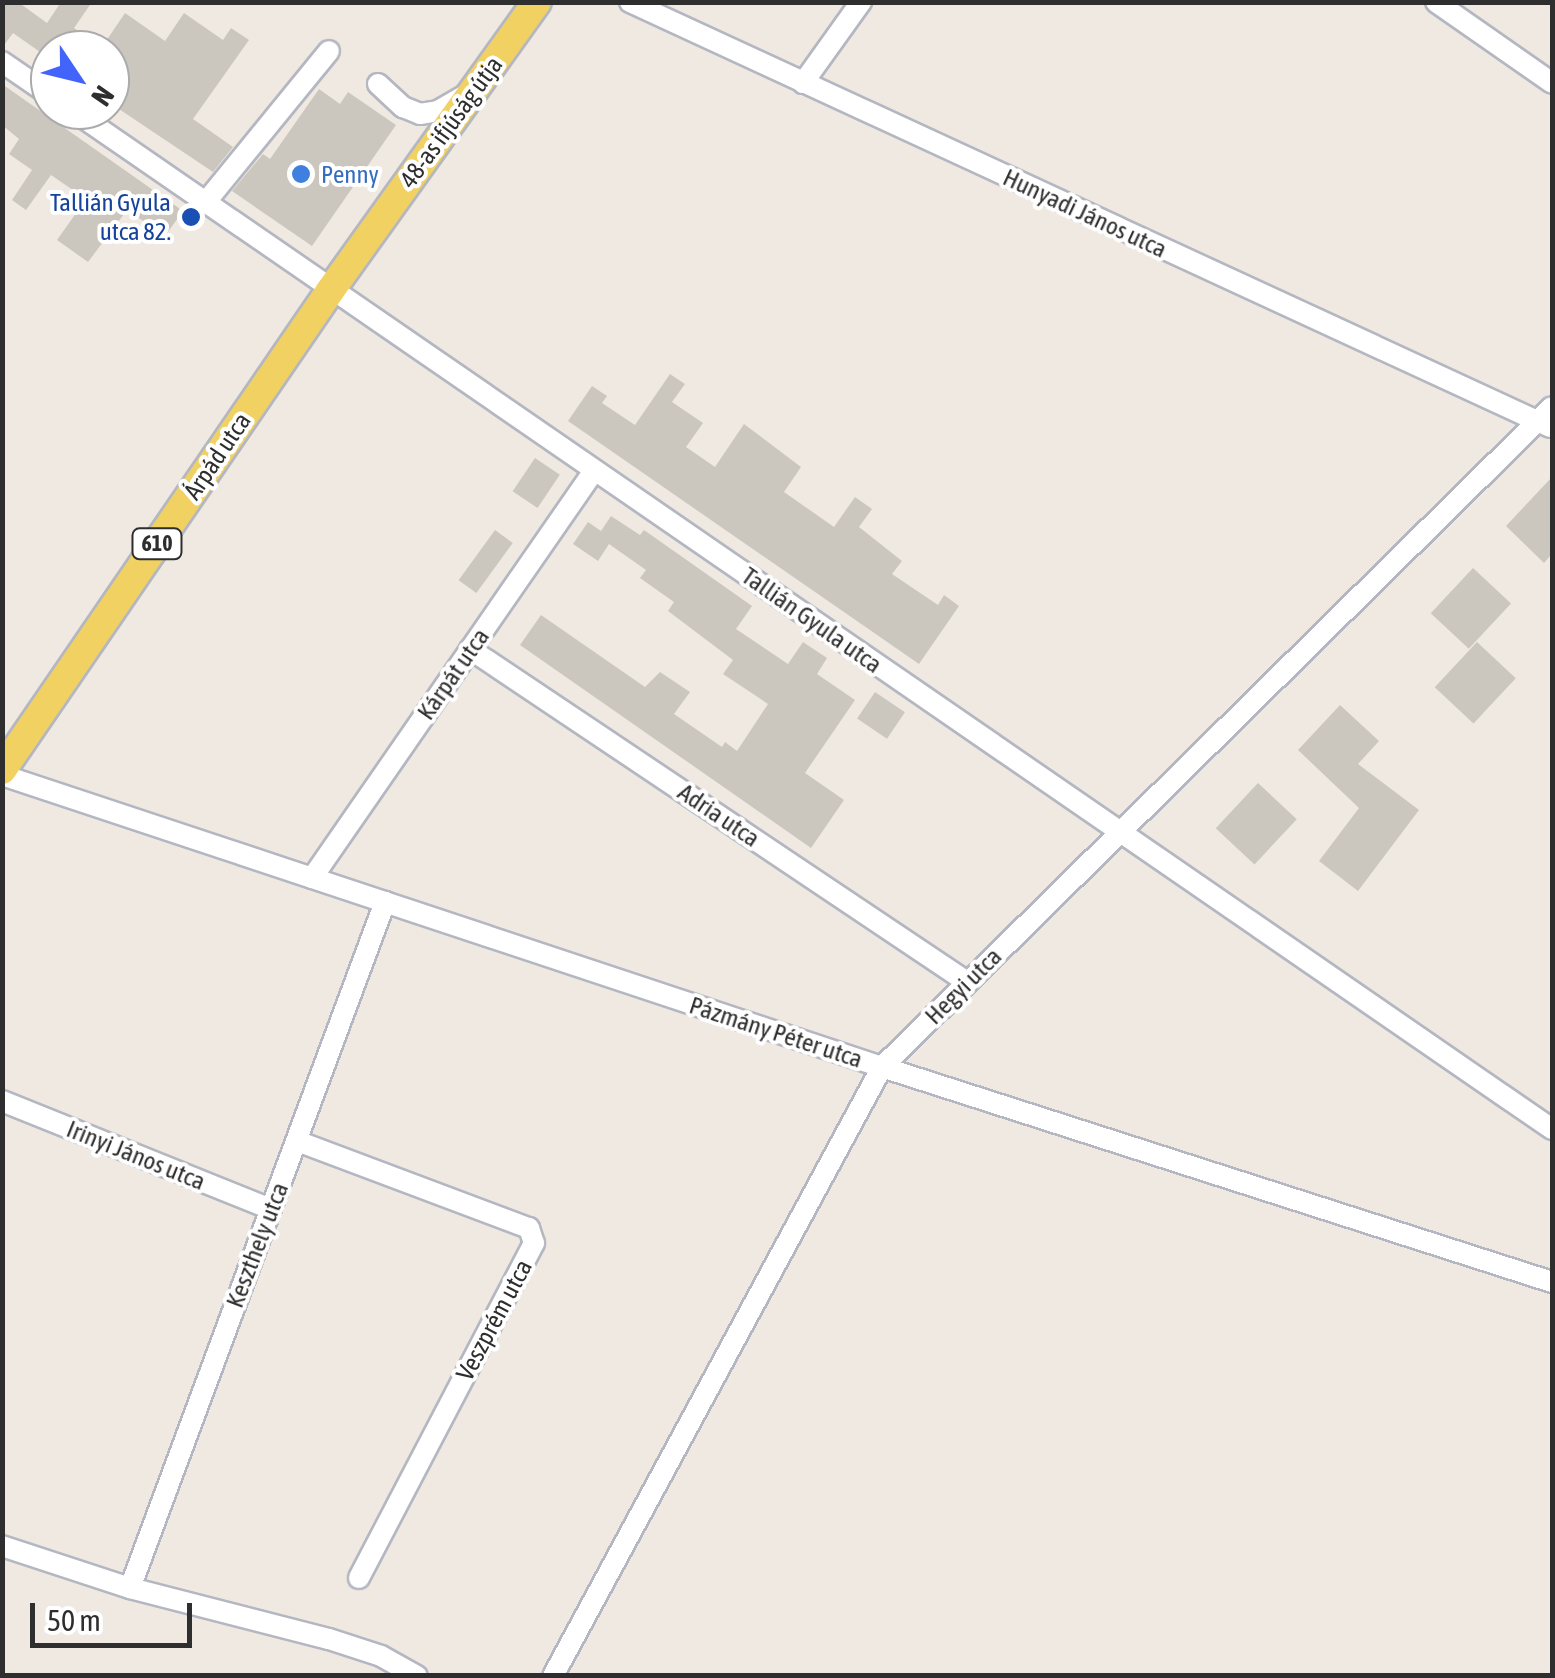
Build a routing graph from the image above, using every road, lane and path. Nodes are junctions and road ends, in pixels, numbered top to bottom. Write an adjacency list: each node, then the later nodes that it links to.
1 (537, 2): 11 (main road, 48-as ifjúság útja / 610)
2 (630, 2): 8 (street, Hunyadi János utca)
3 (861, 2): 8 (street)
4 (1436, 2): 9 (street)
5 (330, 51): 13 (street)
6 (2, 62): 7 (street)
7 (30, 81)
8 (803, 83): 15 (street, Hunyadi János utca)
9 (1552, 83)
10 (378, 84): 11 (street)
11 (473, 90): 14 (main road, 48-as ifjúság útja / 610)
12 (101, 130): 13 (street, Tallián Gyula utca)
13 (205, 203): 14 (street, Tallián Gyula utca)
14 (330, 290): 16 (street, Tallián Gyula utca); 18 (main road, Árpád utca / 610)
15 (1548, 419): 19 (street, Hegyi utca)
16 (594, 470): 17 (street, Kárpát utca); 19 (street, Tallián Gyula utca)
17 (470, 648): 20 (street, Kárpát utca); 22 (street, Adria utca)
18 (2, 773): 20 (street, Pázmány Péter utca)
19 (1118, 830): 22 (street, Hegyi utca); 25 (street, Tallián Gyula utca)
20 (312, 878): 21 (street, Pázmány Péter utca)
21 (385, 902): 23 (street, Pázmány Péter utca); 26 (street, Keszthely utca)
22 (967, 982): 23 (street, Hegyi utca)
23 (882, 1067): 28 (street, Pázmány Péter utca); 33 (street, Hegyi utca)
24 (2, 1101): 27 (street, Irinyi János utca)
25 (1552, 1130)
26 (297, 1141): 27 (street, Keszthely utca); 30 (street, Veszprém utca)
27 (270, 1209): 31 (street, Keszthely utca)
28 (1552, 1282)
29 (2, 1546): 31 (street)
30 (359, 1578)
31 (130, 1588): 32 (street)
32 (417, 1676)
33 (553, 1676)

